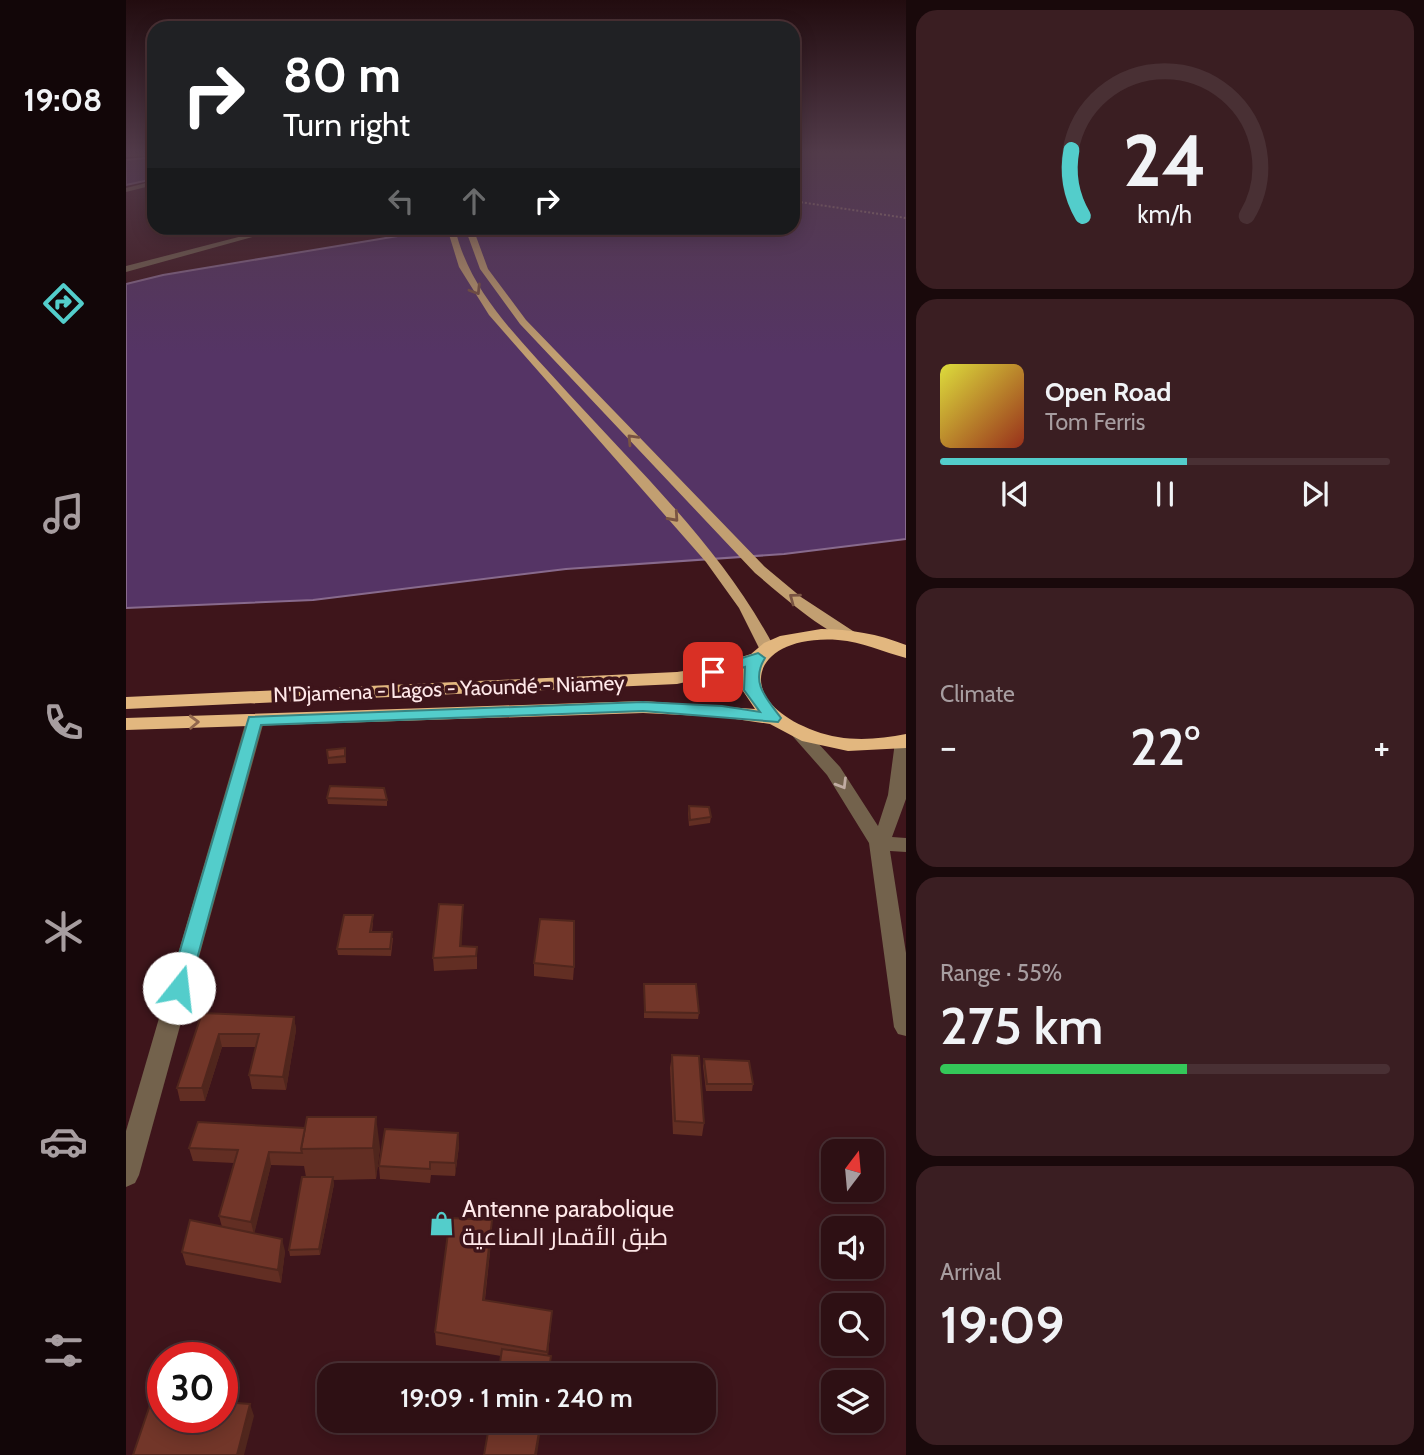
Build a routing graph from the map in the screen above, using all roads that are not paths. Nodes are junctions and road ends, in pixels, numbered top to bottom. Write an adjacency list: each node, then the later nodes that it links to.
1 (255, 235): 4 (street)
2 (453, 235): 7 (main road, one-way to 7)
3 (472, 235): 5 (main road, one-way to 3)
4 (126, 269)
5 (850, 636): 6 (highway, N'Djamena - Lagos - Yaoundé - Niamey); 7 (highway, N'Djamena - Lagos - Yaoundé - Niamey)
6 (906, 653)
7 (762, 654): 8 (highway, N'Djamena - Lagos - Yaoundé - Niamey); 9 (highway)
8 (126, 703)
9 (773, 718): 10 (highway, N'Djamena - Lagos - Yaoundé - Niamey); 12 (highway)
10 (255, 721): 11 (highway, N'Djamena - Lagos - Yaoundé - Niamey, one-way to 10); 17 (street)
11 (126, 724)
12 (798, 732): 13 (highway); 14 (street, one-way to 14)
13 (905, 742): 14 (street)
14 (879, 843): 15 (street); 16 (street)
15 (906, 845)
16 (906, 1027)
17 (126, 1175)

